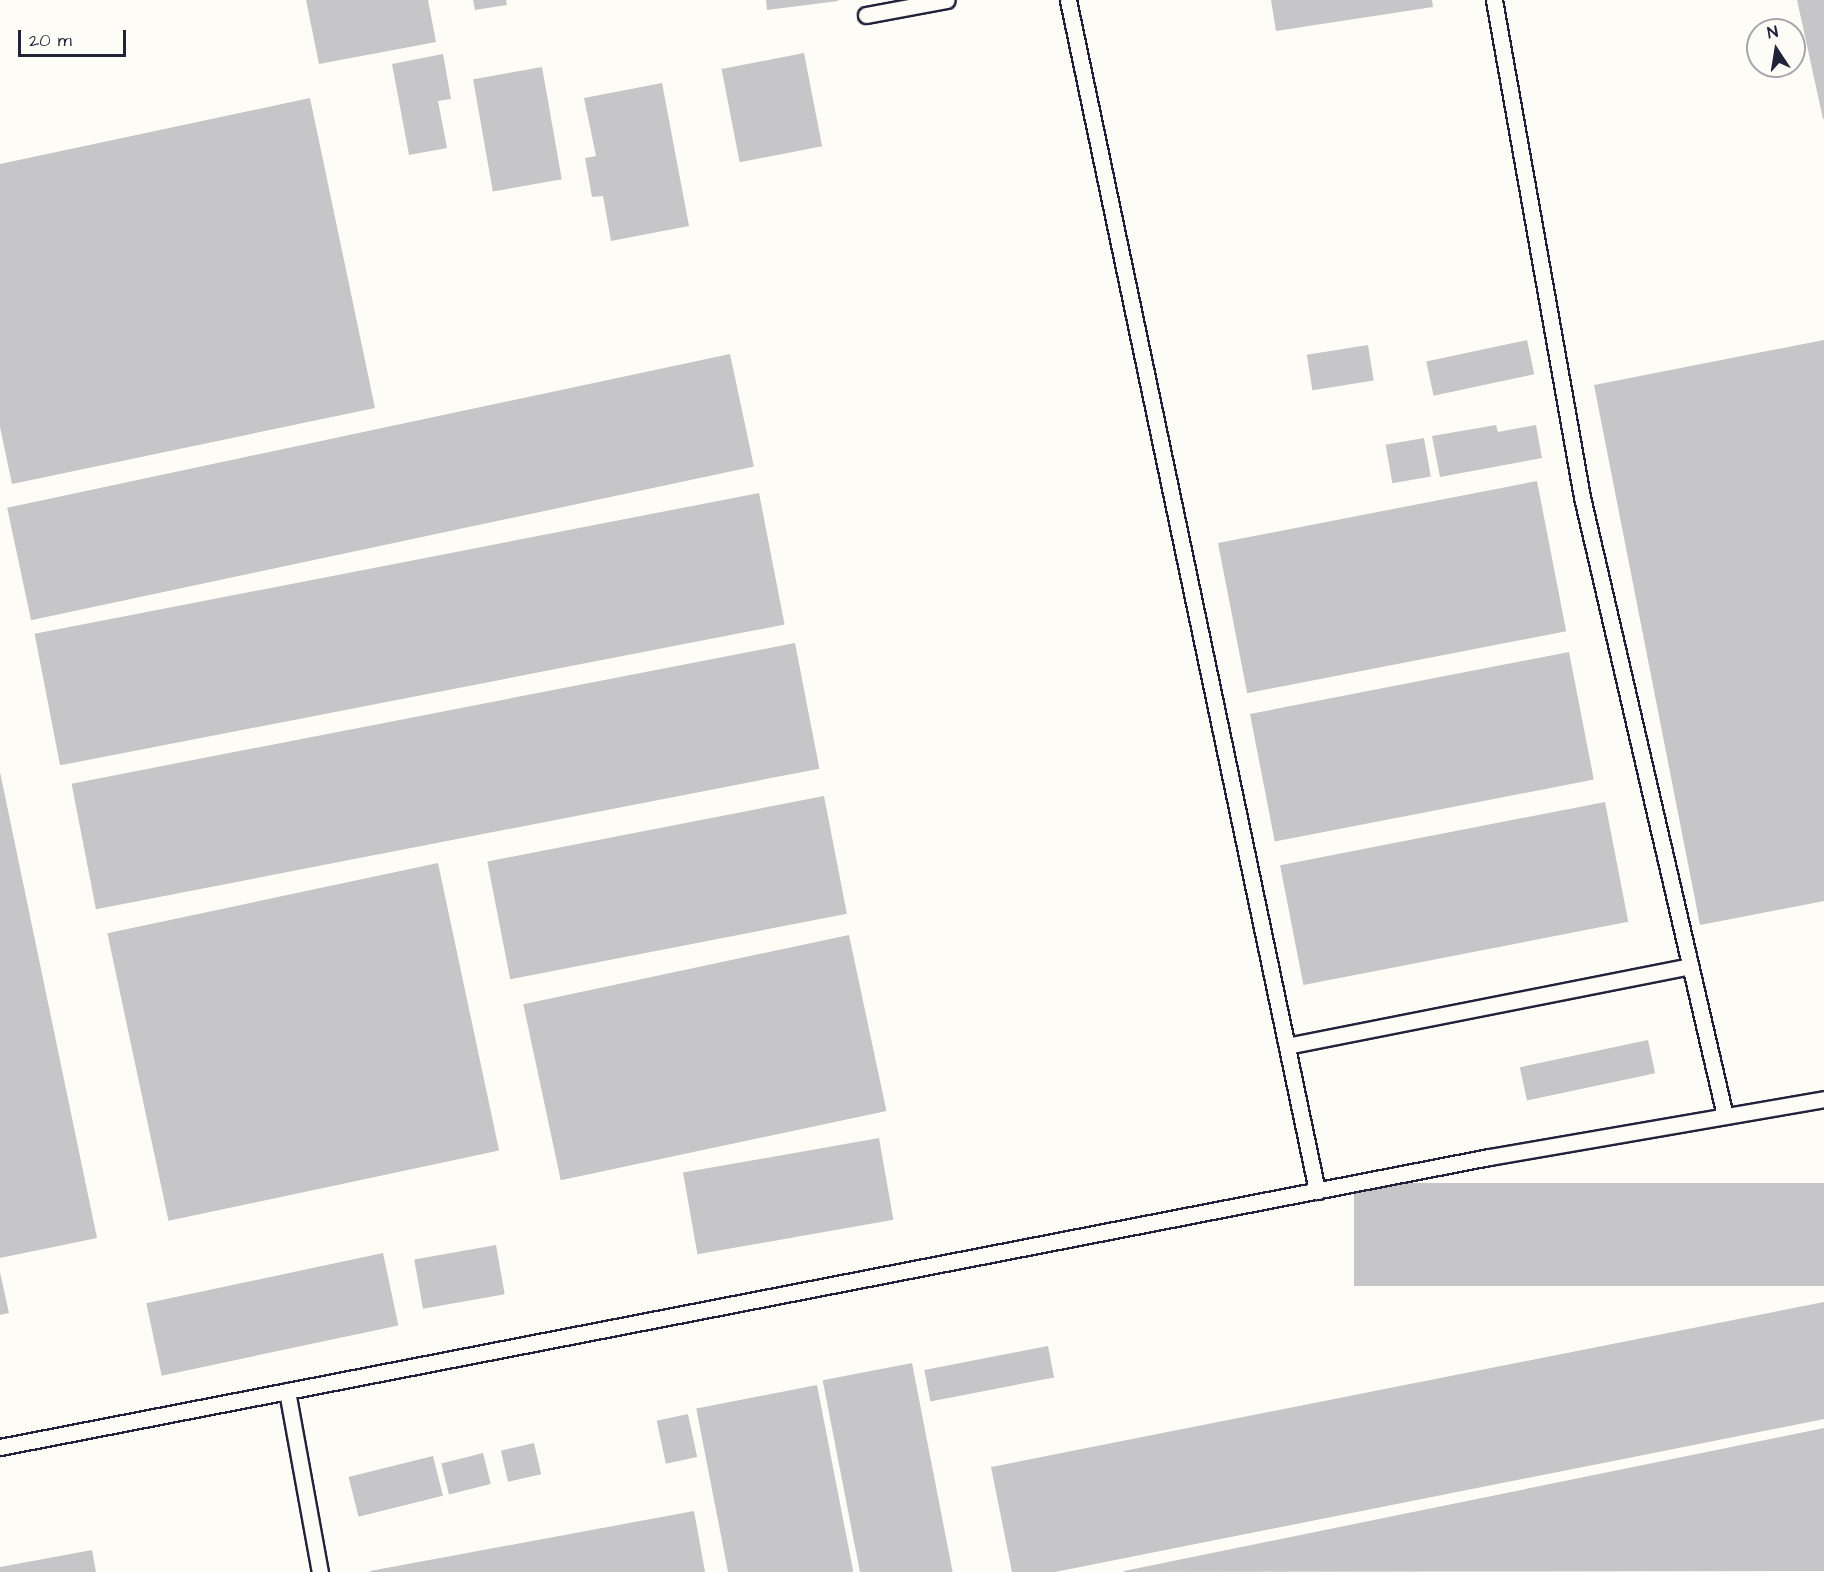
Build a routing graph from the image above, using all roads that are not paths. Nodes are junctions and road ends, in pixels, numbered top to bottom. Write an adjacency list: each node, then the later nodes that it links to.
1 (947, 0): 4 (lane)
2 (1068, 0): 6 (lane)
3 (1494, 0): 5 (lane)
4 (866, 15)
5 (1690, 966): 6 (lane); 8 (lane)
6 (1287, 1046): 9 (lane)
7 (1824, 1098): 8 (lane)
8 (1725, 1116): 9 (lane)
9 (1317, 1191): 10 (lane)
10 (287, 1391): 11 (lane); 12 (lane)
11 (0, 1447)
12 (320, 1572)

